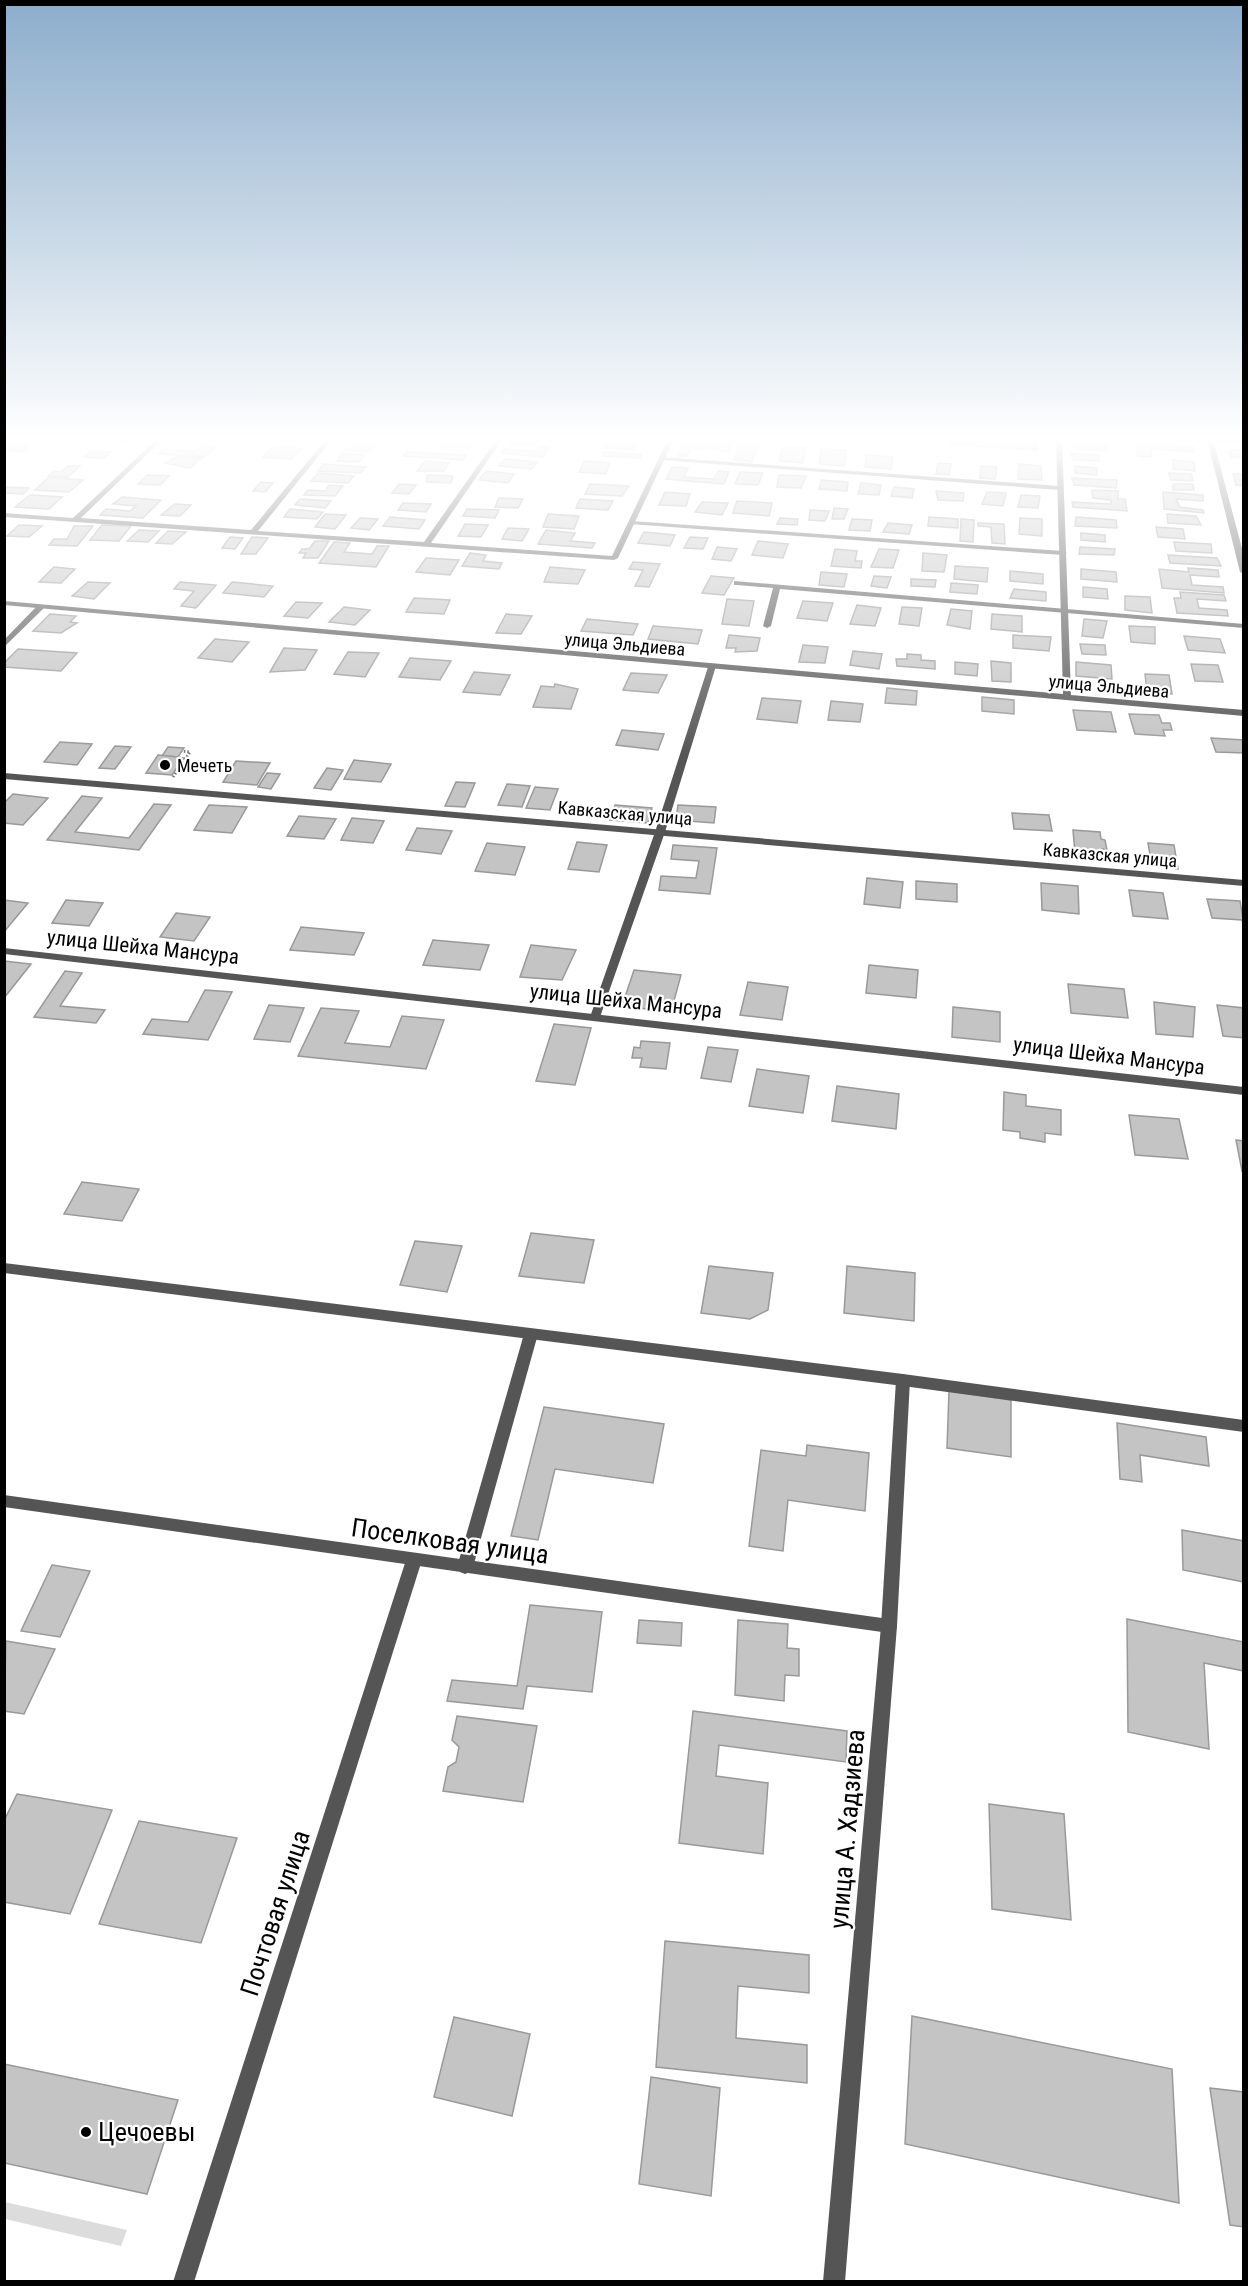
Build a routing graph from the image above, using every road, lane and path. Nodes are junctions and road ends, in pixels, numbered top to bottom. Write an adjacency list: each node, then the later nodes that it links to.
1 (422, 544): 2 (street)
2 (427, 544): 3 (street)
3 (621, 544)
4 (929, 544): 7 (street)
5 (1063, 544): 7 (street)
6 (1237, 544): 8 (street)
7 (1063, 553): 13 (street)
8 (1244, 572)
9 (737, 583): 10 (street)
10 (777, 586): 13 (street); 14 (street)
11 (4, 603): 12 (street, улица Эльдиева)
12 (41, 607): 16 (street); 17 (street, улица Эльдиева)
13 (1065, 611): 15 (street); 18 (street)
14 (767, 626)
15 (1244, 626)
16 (4, 645)
17 (712, 666): 18 (street, улица Эльдиева); 23 (street)
18 (1067, 697): 19 (street, улица Эльдиева)
19 (1244, 713)
20 (182, 751): 22 (path)
21 (4, 776): 23 (street, Кавказская улица)
22 (172, 778)
23 (660, 832): 24 (street, Кавказская улица); 26 (street)
24 (1244, 883)
25 (4, 951): 26 (street, улица Шейха Мансура)
26 (595, 1017): 27 (street, улица Шейха Мансура)
27 (1244, 1091)
28 (4, 1268): 29 (street)
29 (531, 1334): 30 (street); 34 (street)
30 (903, 1380): 31 (street); 35 (street, улица А. Хадзиева)
31 (1244, 1426)
32 (4, 1501): 33 (street, Поселковая улица)
33 (414, 1560): 34 (street, Поселковая улица); 36 (street, Почтовая улица)
34 (465, 1567): 35 (street, Поселковая улица)
35 (889, 1626): 37 (street, улица А. Хадзиева)
36 (183, 2282)
37 (834, 2282)

